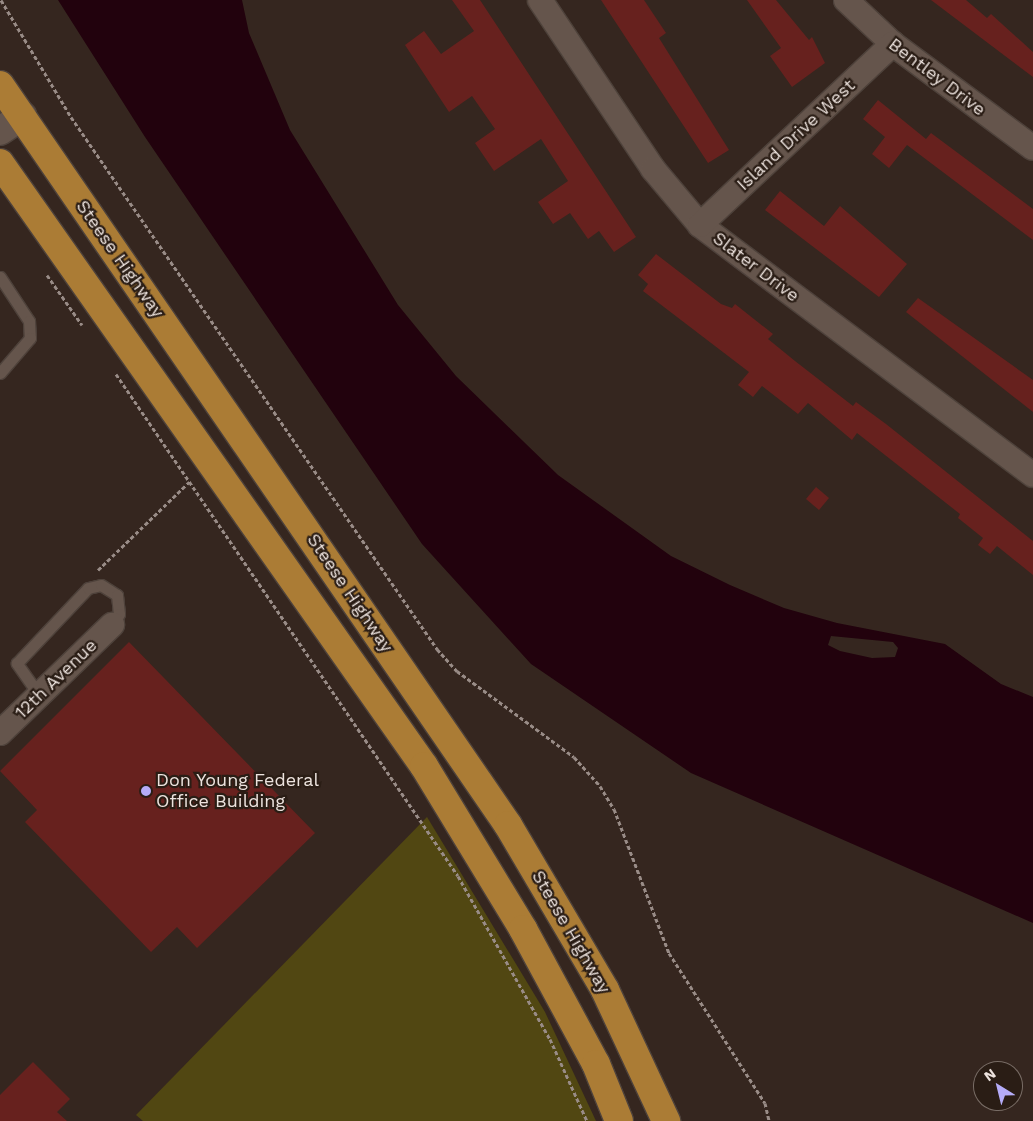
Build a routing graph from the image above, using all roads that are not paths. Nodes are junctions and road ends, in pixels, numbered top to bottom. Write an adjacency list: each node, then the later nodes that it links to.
1 (540, 0): 8 (street, Slater Drive)
2 (846, 0): 3 (street, Bentley Drive)
3 (892, 44): 6 (street, Bentley Drive); 8 (street, Island Drive West)
4 (0, 85): 5 (highway, Steese Highway)
5 (11, 124): 16 (highway, Steese Highway)
6 (1033, 148)
7 (0, 164): 15 (highway)
8 (700, 225): 11 (street, Slater Drive)
9 (0, 276): 10 (lane)
10 (0, 373)
11 (1033, 475)
12 (112, 625): 13 (street, 12th Avenue); 13 (lane)
13 (39, 695): 14 (street, 12th Avenue)
14 (0, 733)
15 (619, 1121)
16 (668, 1121)

